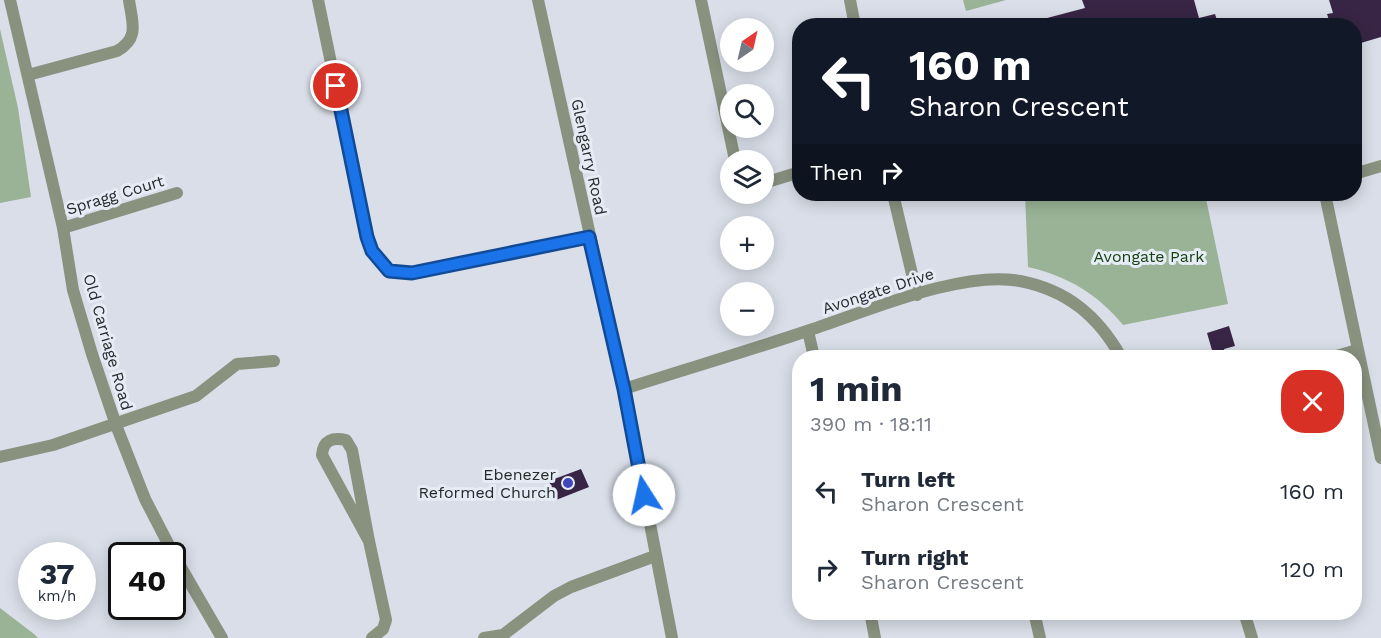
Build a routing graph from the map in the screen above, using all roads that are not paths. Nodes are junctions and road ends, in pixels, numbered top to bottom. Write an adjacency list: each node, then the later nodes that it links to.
1 (10, 0): 8 (street, Old Carriage Road)
2 (129, 0): 8 (street)
3 (318, 0): 18 (street)
4 (538, 0): 18 (street, Glengarry Road)
5 (701, 0): 9 (street)
6 (850, 0): 7 (street)
7 (853, 18)
8 (28, 75): 17 (street, Old Carriage Road)
9 (733, 150)
10 (1381, 166): 11 (street)
11 (1362, 172)
12 (792, 174): 13 (street)
13 (774, 180)
14 (177, 193): 17 (street, Spragg Court)
15 (895, 201): 19 (street)
16 (1326, 201): 23 (street)
17 (63, 228): 27 (street, Old Carriage Road)
18 (589, 237): 26 (street, Glengarry Road)
19 (917, 295): 20 (street, Avongate Drive); 22 (street, Avongate Drive)
20 (808, 331): 21 (street); 26 (street, Avongate Drive)
21 (812, 350)
22 (1117, 350)
23 (1357, 350)
24 (274, 361): 27 (street)
25 (1362, 372): 29 (street)
26 (624, 389): 32 (street, Glengarry Road)
27 (116, 425): 28 (street); 31 (street, Old Carriage Road)
28 (0, 457)
29 (1381, 458)
30 (369, 541): 30 (street); 38 (street)
31 (165, 542)
32 (655, 556): 39 (street); 40 (street, Glengarry Road)
33 (186, 579): 37 (street, Old Carriage Road)
34 (872, 620): 41 (street)
35 (1036, 620): 42 (street)
36 (1246, 620): 43 (street)
37 (222, 638)
38 (372, 638)
39 (484, 638)
40 (672, 638)
41 (875, 638)
42 (1040, 638)
43 (1252, 638)

